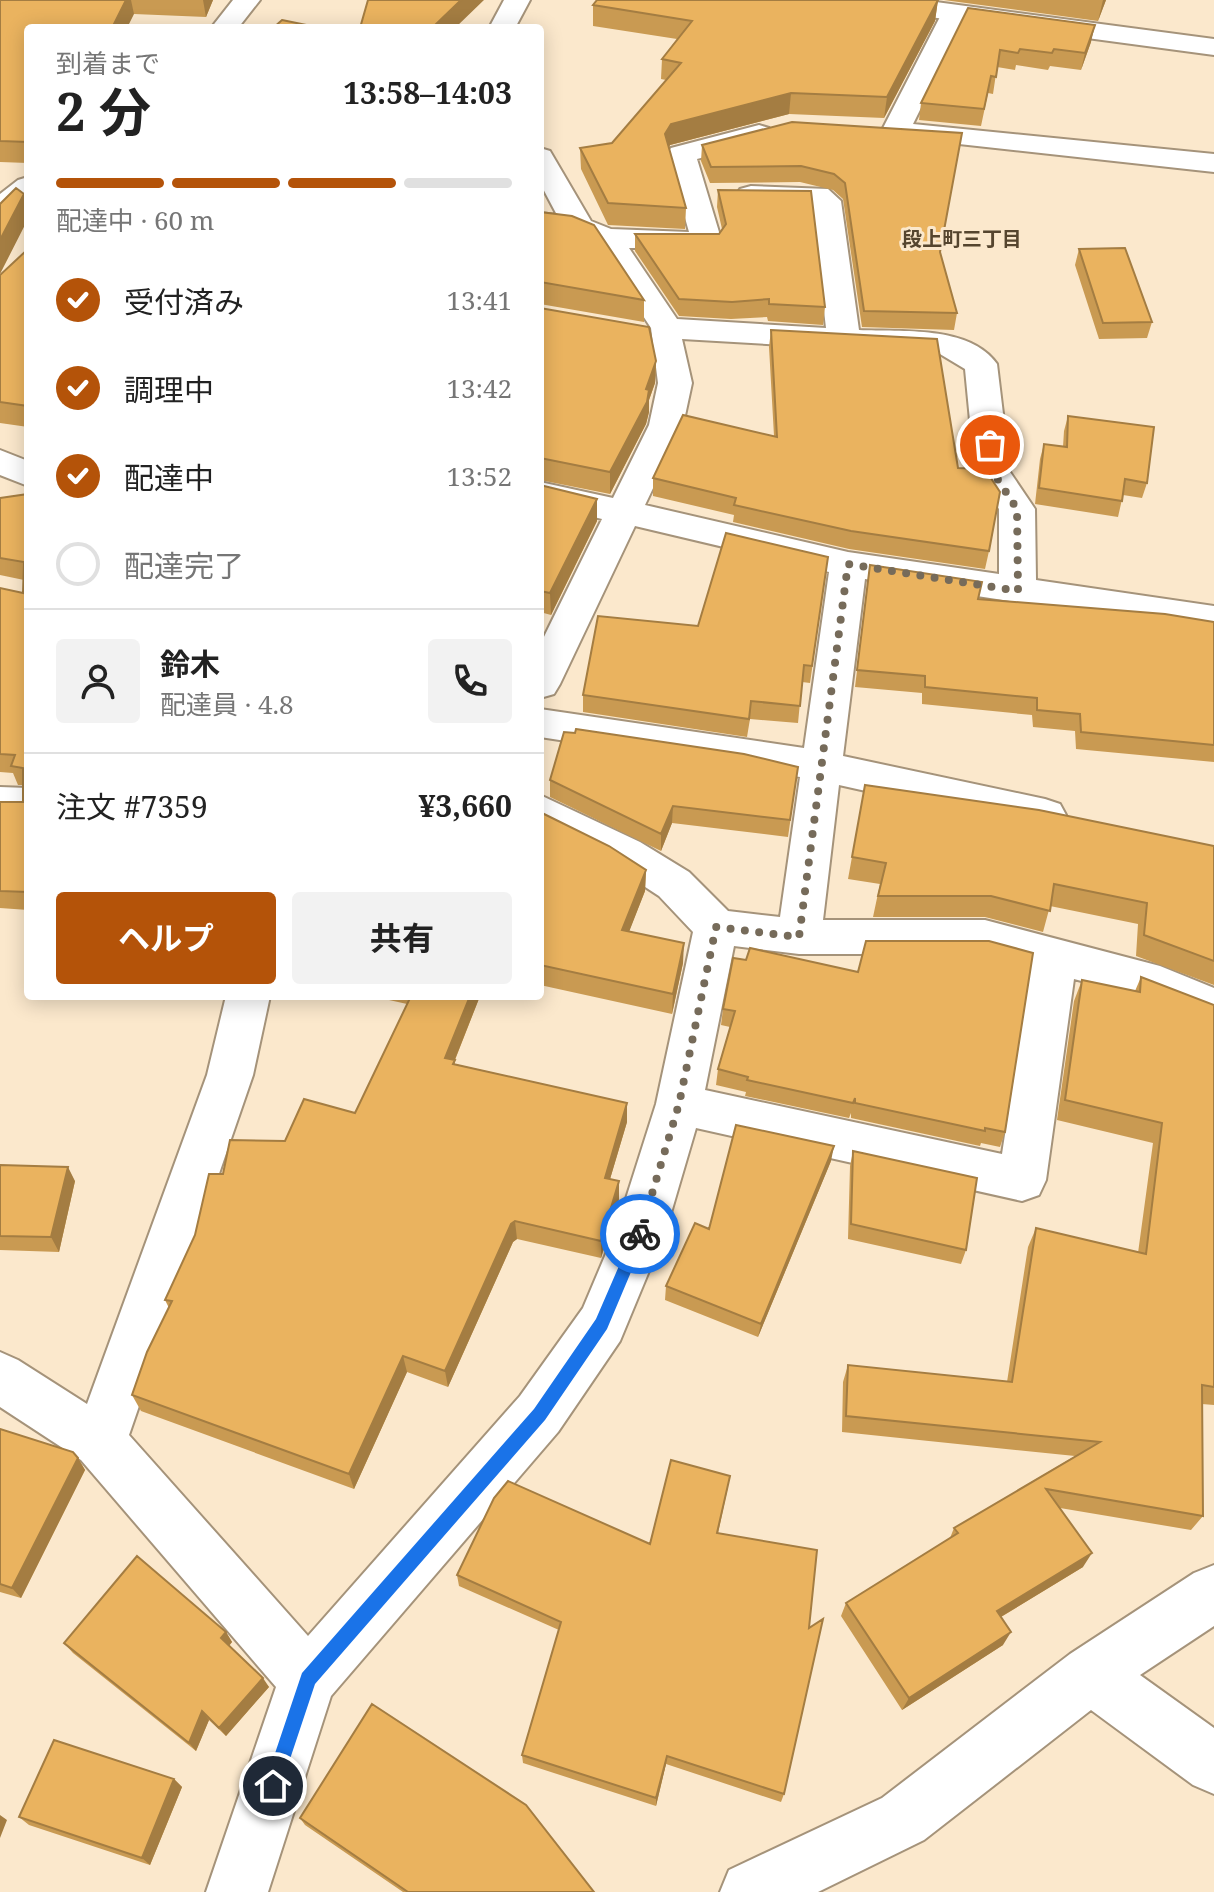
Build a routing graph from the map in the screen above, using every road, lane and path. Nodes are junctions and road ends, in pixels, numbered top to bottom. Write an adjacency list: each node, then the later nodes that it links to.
1 (247, 0): 5 (street)
2 (517, 0): 6 (street)
3 (862, 0): 4 (street)
4 (955, 13): 7 (street); 10 (street)
5 (227, 24)
6 (504, 24)
7 (1214, 47)
8 (790, 126): 16 (street)
9 (865, 129): 10 (street)
10 (896, 130): 12 (street)
11 (544, 163): 19 (street)
12 (1214, 163)
13 (24, 168): 14 (street)
14 (0, 170)
15 (24, 189): 17 (street)
16 (696, 195): 19 (street); 21 (street)
17 (0, 209)
18 (544, 223): 19 (street)
19 (593, 233): 20 (street)
20 (656, 334): 21 (street); 27 (street)
21 (844, 339): 29 (street)
22 (0, 461): 23 (street)
23 (24, 473)
24 (544, 494): 27 (street)
25 (24, 495): 26 (street)
26 (0, 499)
27 (626, 513): 28 (street); 31 (street)
28 (848, 564): 29 (street); 33 (street)
29 (1018, 591): 30 (street)
30 (1214, 619)
31 (544, 676)
32 (544, 724): 33 (street)
33 (822, 766): 37 (street); 39 (street)
34 (0, 802): 35 (street)
35 (24, 803)
36 (544, 813): 38 (street)
37 (1078, 822)
38 (716, 927): 39 (street); 43 (street)
39 (799, 937): 40 (street)
40 (1055, 957): 42 (street); 43 (street)
41 (247, 1000): 45 (street)
42 (1214, 1008)
43 (679, 1104): 48 (street)
44 (0, 1377): 45 (street)
45 (100, 1442): 48 (street)
46 (1214, 1593): 47 (street)
47 (1090, 1674): 49 (street); 51 (street)
48 (308, 1679): 50 (street)
49 (1214, 1764)
50 (237, 1892)
51 (751, 1892)

